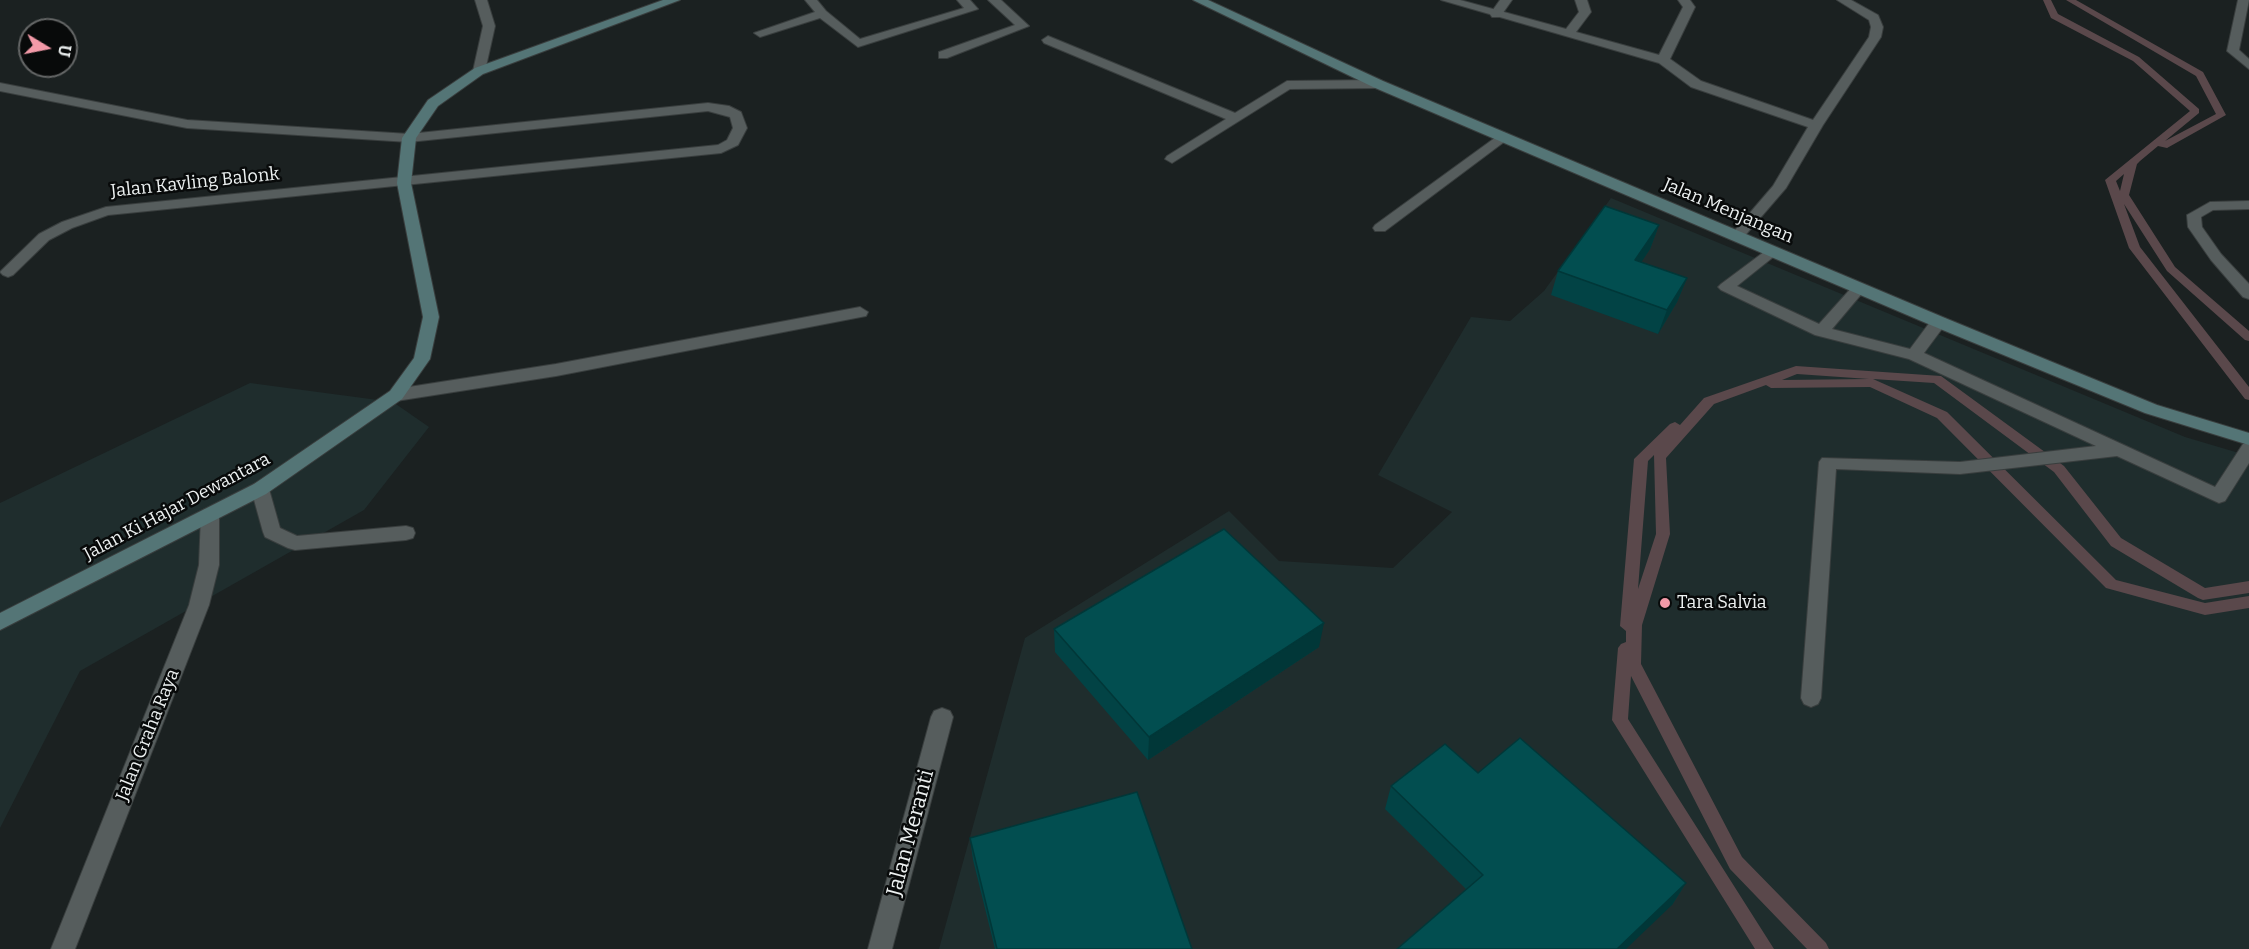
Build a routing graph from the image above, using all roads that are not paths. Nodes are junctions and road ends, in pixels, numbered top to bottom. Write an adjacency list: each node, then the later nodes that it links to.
1 (481, 0): 21 (street)
2 (674, 0): 21 (main road, Jalan Ki Hajar Dewantara)
3 (811, 0): 13 (street)
4 (963, 0): 13 (street)
5 (994, 0): 18 (street)
6 (1199, 0): 22 (main road, Jalan Menjangan)
7 (1447, 0): 14 (street)
8 (1506, 0): 14 (street)
9 (1581, 0): 16 (street)
10 (1684, 0): 19 (street)
11 (1845, 0): 25 (street)
12 (2244, 0): 20 (street)
13 (822, 14): 15 (street)
14 (1496, 14): 16 (street)
15 (760, 33)
16 (1569, 34): 19 (street)
17 (1048, 40): 24 (street)
18 (943, 55)
19 (1663, 60): 25 (street)
20 (2249, 65)
21 (479, 71): 27 (main road, Jalan Ki Hajar Dewantara)
22 (1378, 84): 24 (street); 26 (main road, Jalan Menjangan)
23 (0, 87): 27 (street)
24 (1236, 118): 28 (street)
25 (1815, 125): 32 (street)
26 (1503, 136): 31 (street); 32 (main road, Jalan Menjangan)
27 (409, 138): 29 (main road, Jalan Ki Hajar Dewantara); 29 (street, Jalan Kavling Balonk)
28 (1172, 159)
29 (404, 183): 34 (street, Jalan Kavling Balonk); 41 (main road, Jalan Ki Hajar Dewantara)
30 (2249, 205): 36 (street)
31 (1380, 228)
32 (1737, 236): 33 (main road, Jalan Menjangan)
33 (1772, 251): 35 (main road, Jalan Menjangan); 39 (street)
34 (8, 272)
35 (1859, 288): 38 (main road, Jalan Menjangan); 39 (street)
36 (2249, 294)
37 (860, 312): 41 (street)
38 (1939, 322): 40 (street); 42 (main road, Jalan Menjangan)
39 (1821, 332): 40 (street)
40 (1914, 355): 44 (street)
41 (396, 395): 45 (main road, Jalan Ki Hajar Dewantara)
42 (2249, 440)
43 (2249, 448): 44 (street)
44 (2120, 450): 49 (street)
45 (260, 489): 46 (main road, Jalan Ki Hajar Dewantara); 47 (street)
46 (210, 515): 48 (main road, Jalan Ki Hajar Dewantara); 51 (street, Jalan Graha Raya)
47 (406, 533)
48 (0, 622)
49 (1811, 698)
50 (942, 717): 52 (street, Jalan Meranti)
51 (63, 949)
52 (880, 949)

